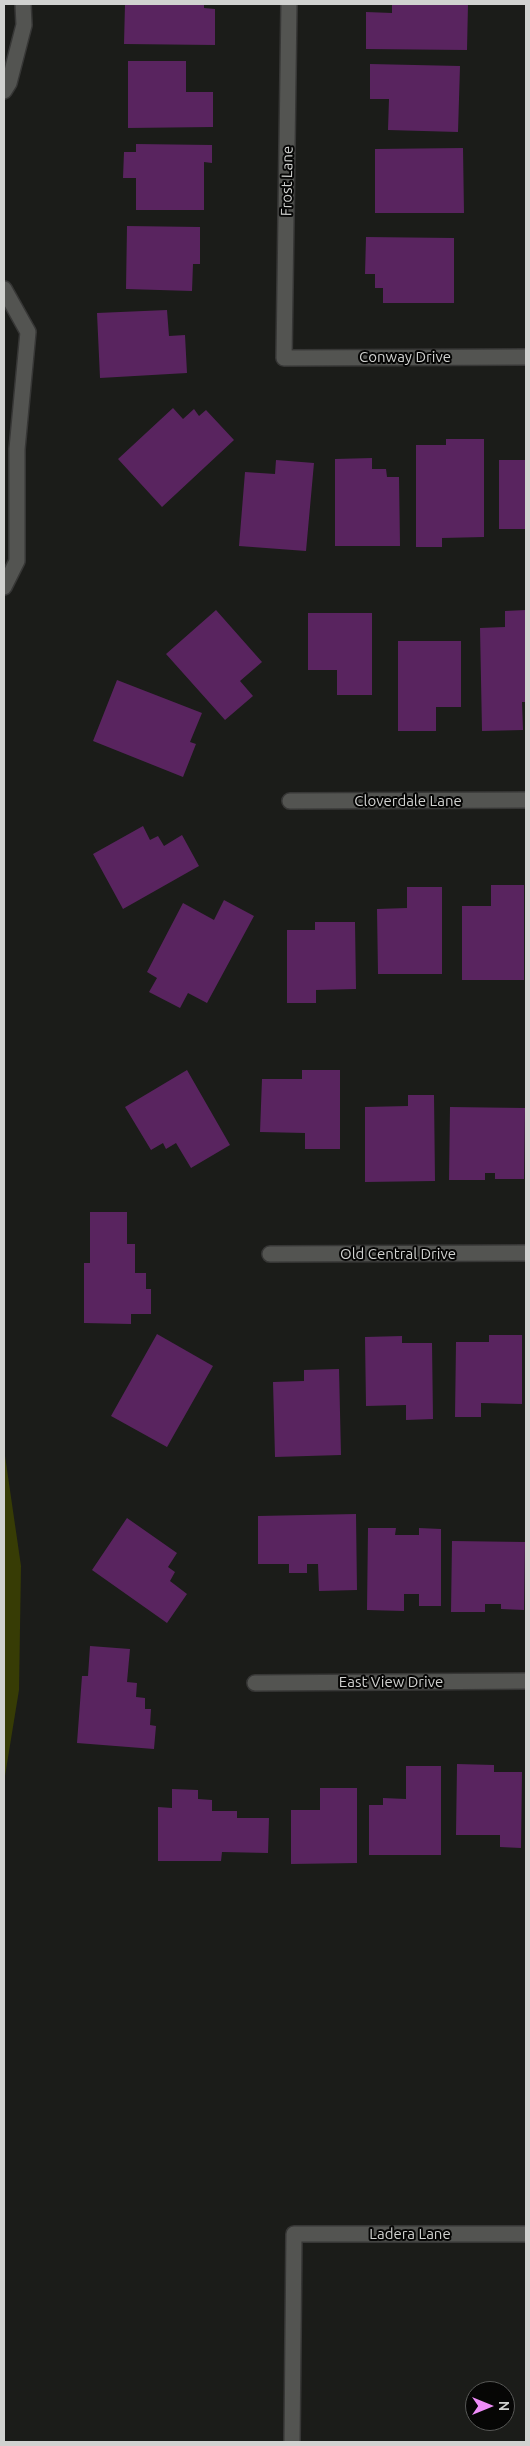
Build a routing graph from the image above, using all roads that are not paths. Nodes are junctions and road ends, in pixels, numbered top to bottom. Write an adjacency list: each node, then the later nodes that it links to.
1 (23, 4): 3 (street)
2 (289, 4): 6 (street, Frost Lane)
3 (4, 91)
4 (4, 288): 7 (street)
5 (526, 356): 6 (street, Conway Drive)
6 (284, 358)
7 (4, 587)
8 (526, 800): 9 (street, Cloverdale Lane)
9 (290, 801)
10 (526, 1253): 11 (street, Old Central Drive)
11 (270, 1254)
12 (526, 1681): 13 (street, East View Drive)
13 (255, 1683)
14 (526, 2234): 15 (street, Ladera Lane)
15 (292, 2442)

